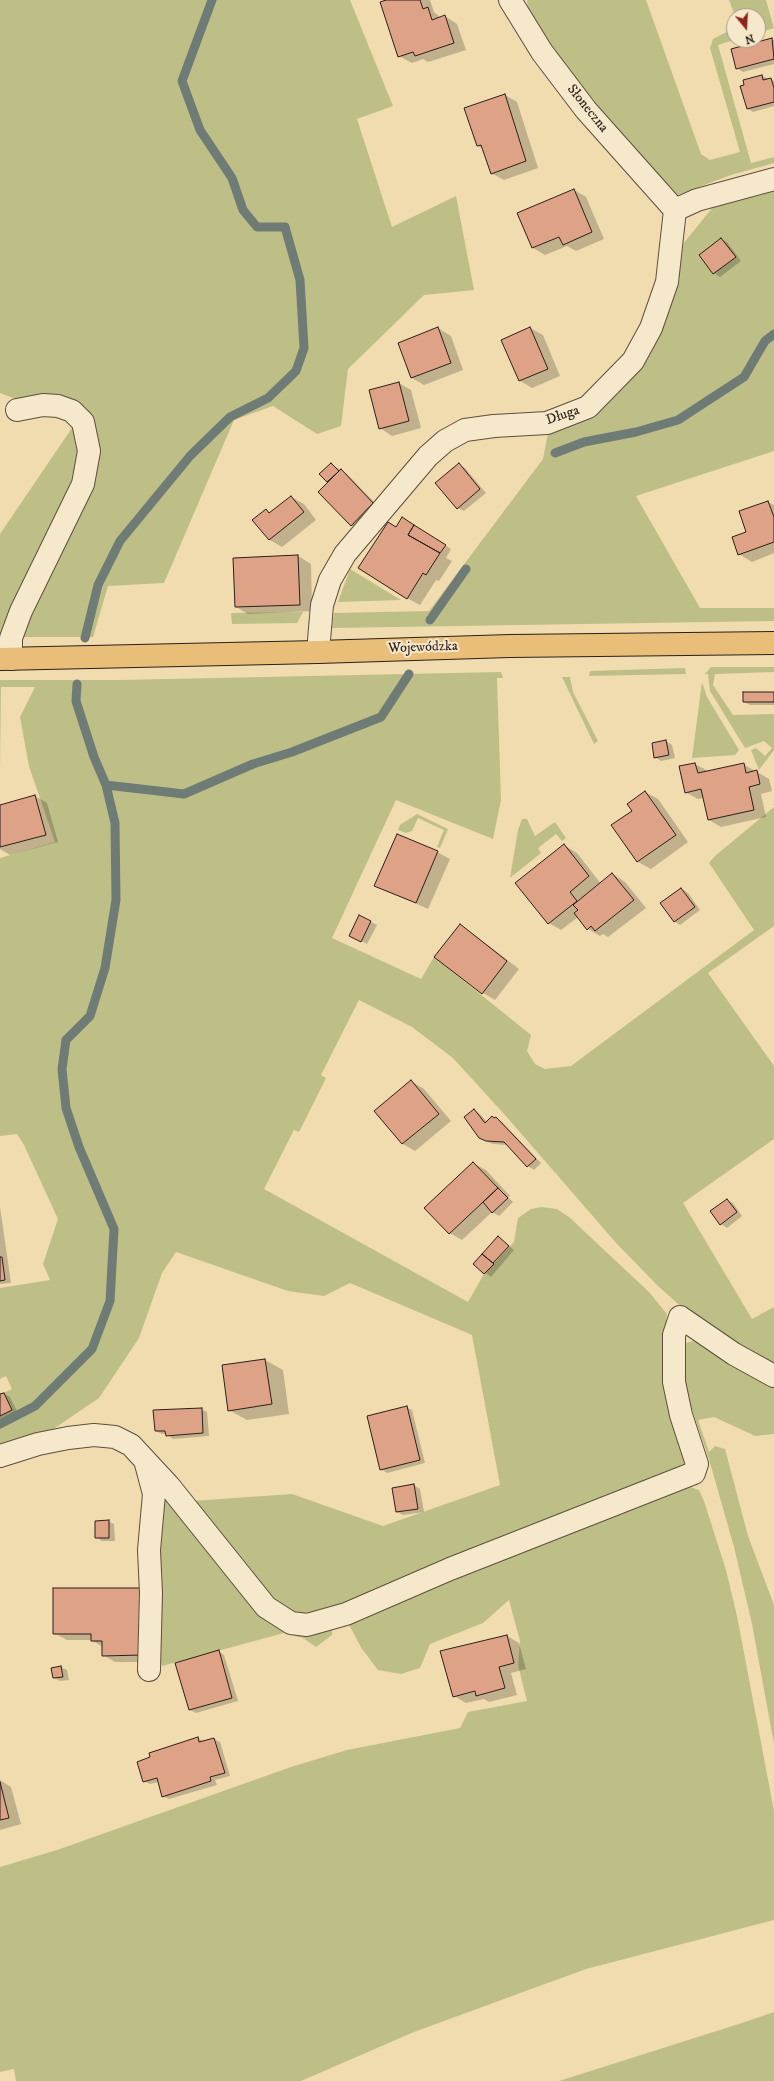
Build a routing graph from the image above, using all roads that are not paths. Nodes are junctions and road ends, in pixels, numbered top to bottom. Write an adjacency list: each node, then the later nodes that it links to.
1 (510, 0): 3 (street, Słoneczna)
2 (774, 179): 3 (street)
3 (675, 210): 6 (street, Długa)
4 (17, 410): 7 (street)
5 (774, 643): 6 (main road, Wojewódzka)
6 (318, 652): 7 (main road, Wojewódzka)
7 (6, 659)
8 (774, 1376): 10 (street)
9 (0, 1456): 10 (street)
10 (145, 1459): 11 (street)
11 (149, 1670)

